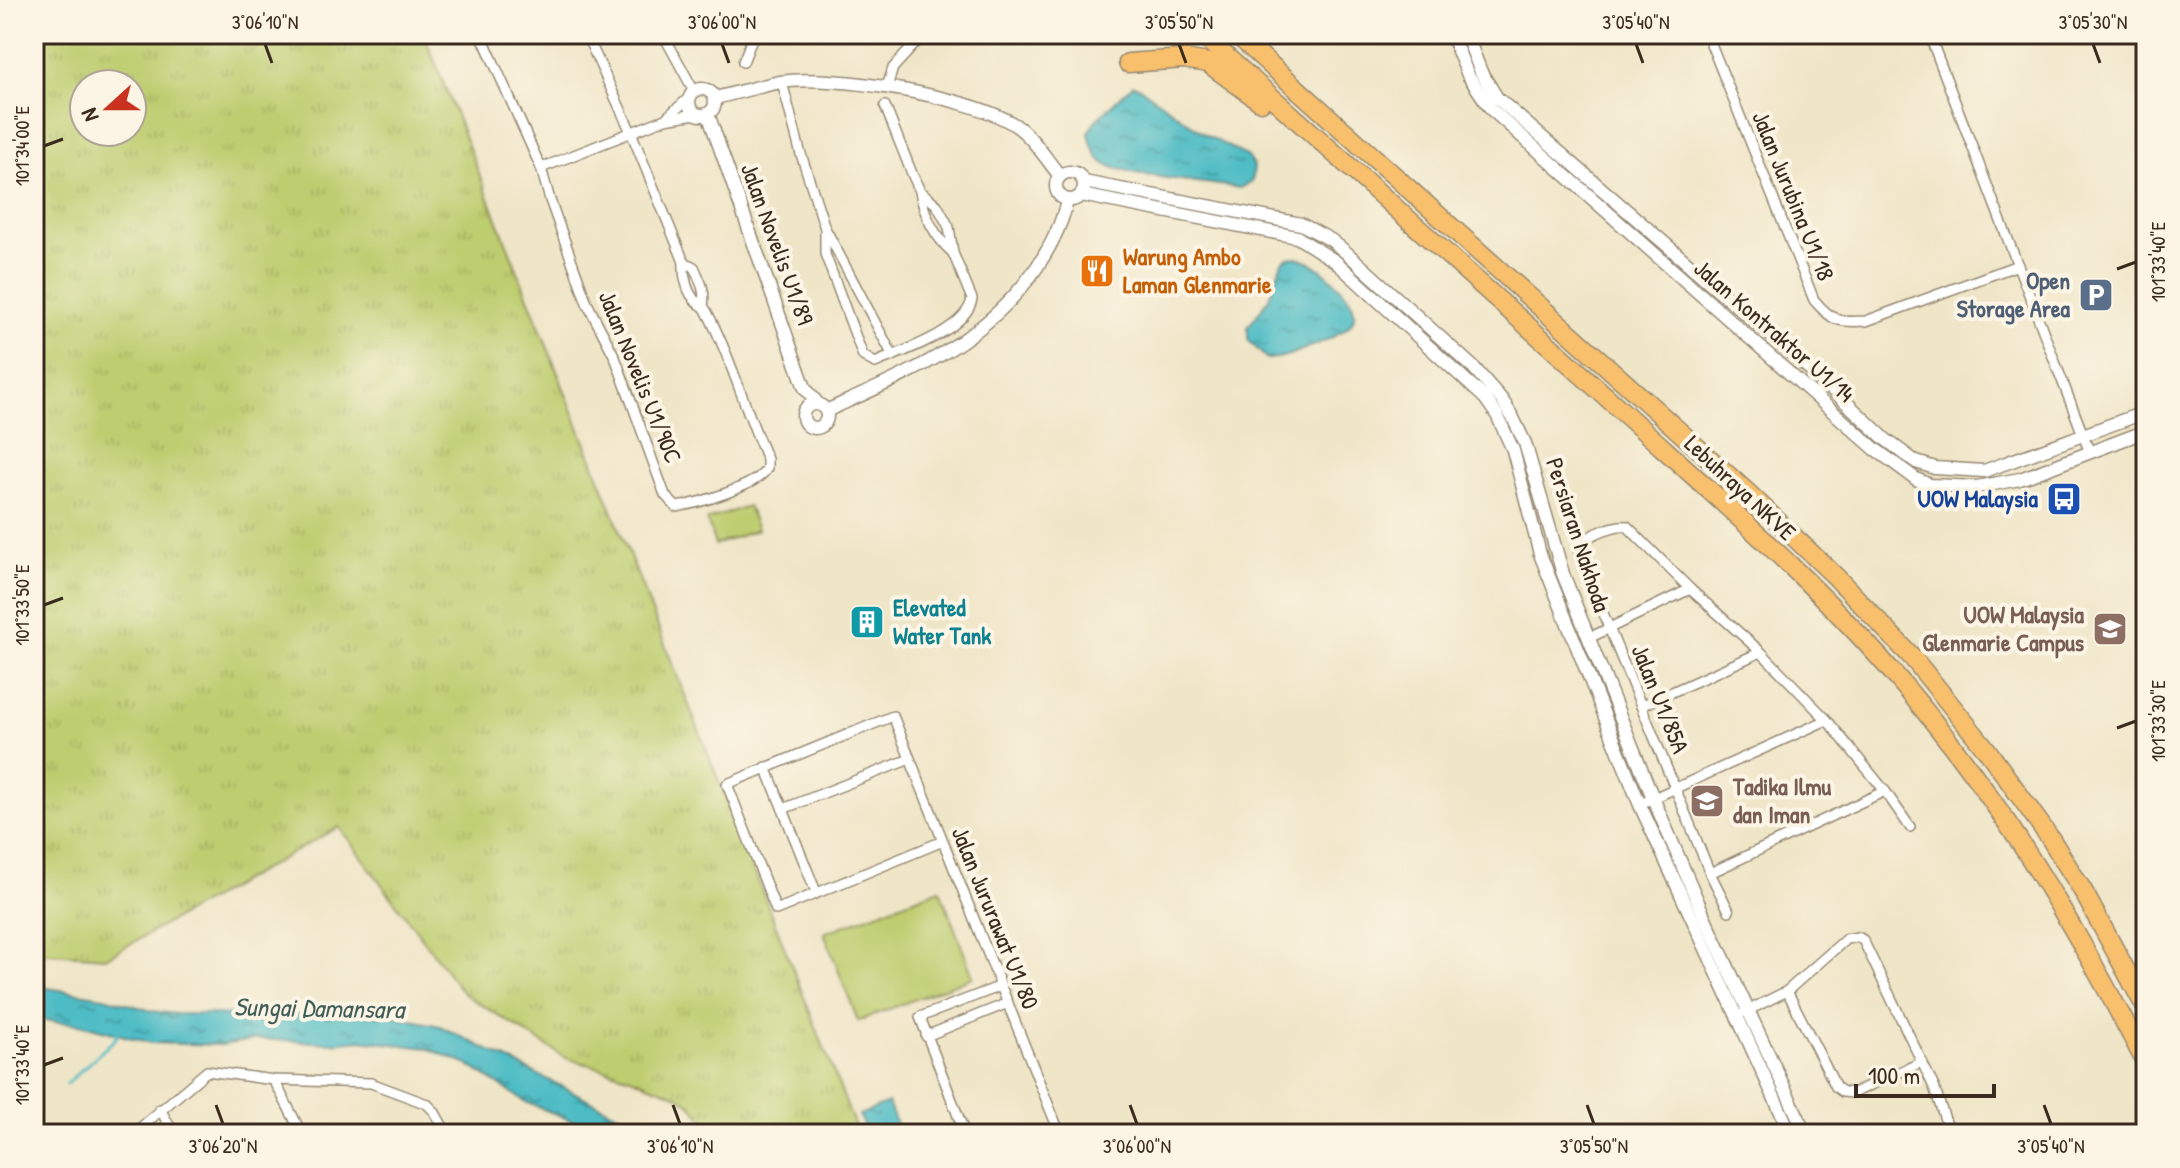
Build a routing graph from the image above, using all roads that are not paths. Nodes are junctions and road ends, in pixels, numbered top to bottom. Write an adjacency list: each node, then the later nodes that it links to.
1 (481, 34): 22 (street)
2 (586, 34): 21 (street)
3 (663, 34): 16 (street)
4 (754, 34): 12 (street)
5 (924, 34): 15 (street)
6 (1201, 34): 28 (highway, Lebuhraya NKVE)
7 (1236, 34): 62 (highway, Lebuhraya NKVE)
8 (1451, 34): 40 (street, Jalan Kontraktor U1/14)
9 (1466, 34): 39 (street, Jalan Kontraktor U1/14)
10 (1707, 34): 30 (street, Jalan Jurubina U1/18)
11 (1929, 34): 30 (street)
12 (743, 62)
13 (1128, 63): 28 (highway)
14 (782, 82): 15 (street); 17 (street); 27 (street)
15 (887, 87): 23 (street)
16 (692, 95): 17 (street); 19 (street); 20 (street)
17 (715, 98): 19 (street)
18 (885, 106): 25 (street)
19 (702, 114): 20 (street); 34 (street, Jalan Novelis U1/89)
20 (665, 119): 21 (street)
21 (631, 132): 22 (street); 22 (street, Jalan Novelis U1/90C)
22 (541, 168)
23 (1060, 176): 24 (street); 26 (street)
24 (1082, 189): 26 (street); 43 (street, Persiaran Nakhoda); 52 (street, Persiaran Nakhoda)
25 (920, 191): 29 (street); 29 (street)
26 (1067, 200): 35 (street)
27 (825, 228): 31 (street); 32 (street)
28 (1438, 244): 66 (highway, Lebuhraya NKVE)
29 (953, 253): 33 (street)
30 (2018, 265): 39 (street)
31 (847, 270): 32 (street); 33 (street)
32 (833, 275): 33 (street)
33 (893, 356)
34 (805, 388): 35 (street, Jalan Novelis U1/89); 36 (street, Jalan Novelis U1/89)
35 (822, 408): 36 (street); 36 (street)
36 (805, 409)
37 (2146, 412): 39 (street, Jalan Kontraktor U1/14)
38 (2146, 431): 40 (street, Jalan Kontraktor U1/14)
39 (2083, 436): 40 (street)
40 (2090, 453)
41 (1690, 589): 42 (street); 42 (street, Jalan U1/85A); 44 (street)
42 (1609, 628): 43 (street); 45 (street, Jalan U1/85A)
43 (1589, 638): 51 (street, Persiaran Nakhoda)
44 (1761, 652): 45 (street); 46 (street)
45 (1641, 706): 49 (street, Jalan U1/85A)
46 (1827, 720): 49 (street); 50 (street)
47 (910, 759): 48 (street, Jalan Jururawat U1/80); 53 (street); 55 (street, Jalan Jururawat U1/80)
48 (766, 767): 53 (street); 57 (street)
49 (1676, 788): 51 (street); 56 (street, Jalan U1/85A)
50 (1885, 791): 54 (street); 56 (street)
51 (1653, 798): 52 (street); 63 (street, Persiaran Nakhoda)
52 (1640, 805): 63 (street, Persiaran Nakhoda)
53 (783, 809): 57 (street)
54 (1910, 827)
55 (943, 841): 57 (street); 59 (street, Jalan Jururawat U1/80)
56 (1710, 873): 58 (street, Jalan U1/85A)
57 (816, 892)
58 (1729, 911)
59 (1001, 986): 61 (street, Jalan Jururawat U1/80); 64 (street)
60 (1787, 991): 63 (street); 65 (street); 65 (street)
61 (1008, 1003): 64 (street); 74 (street, Jalan Jururawat U1/80)
62 (2146, 1008)
63 (1742, 1013): 75 (street, Persiaran Nakhoda); 76 (street, Persiaran Nakhoda)
64 (926, 1036): 73 (street)
65 (1922, 1062): 77 (street)
66 (2146, 1063)
67 (274, 1080): 68 (street); 71 (street); 72 (street)
68 (160, 1109): 69 (street); 70 (street)
69 (133, 1134)
70 (174, 1134)
71 (302, 1134)
72 (447, 1134)
73 (965, 1134)
74 (1060, 1134)
75 (1791, 1134)
76 (1804, 1134)
77 (1950, 1134)

